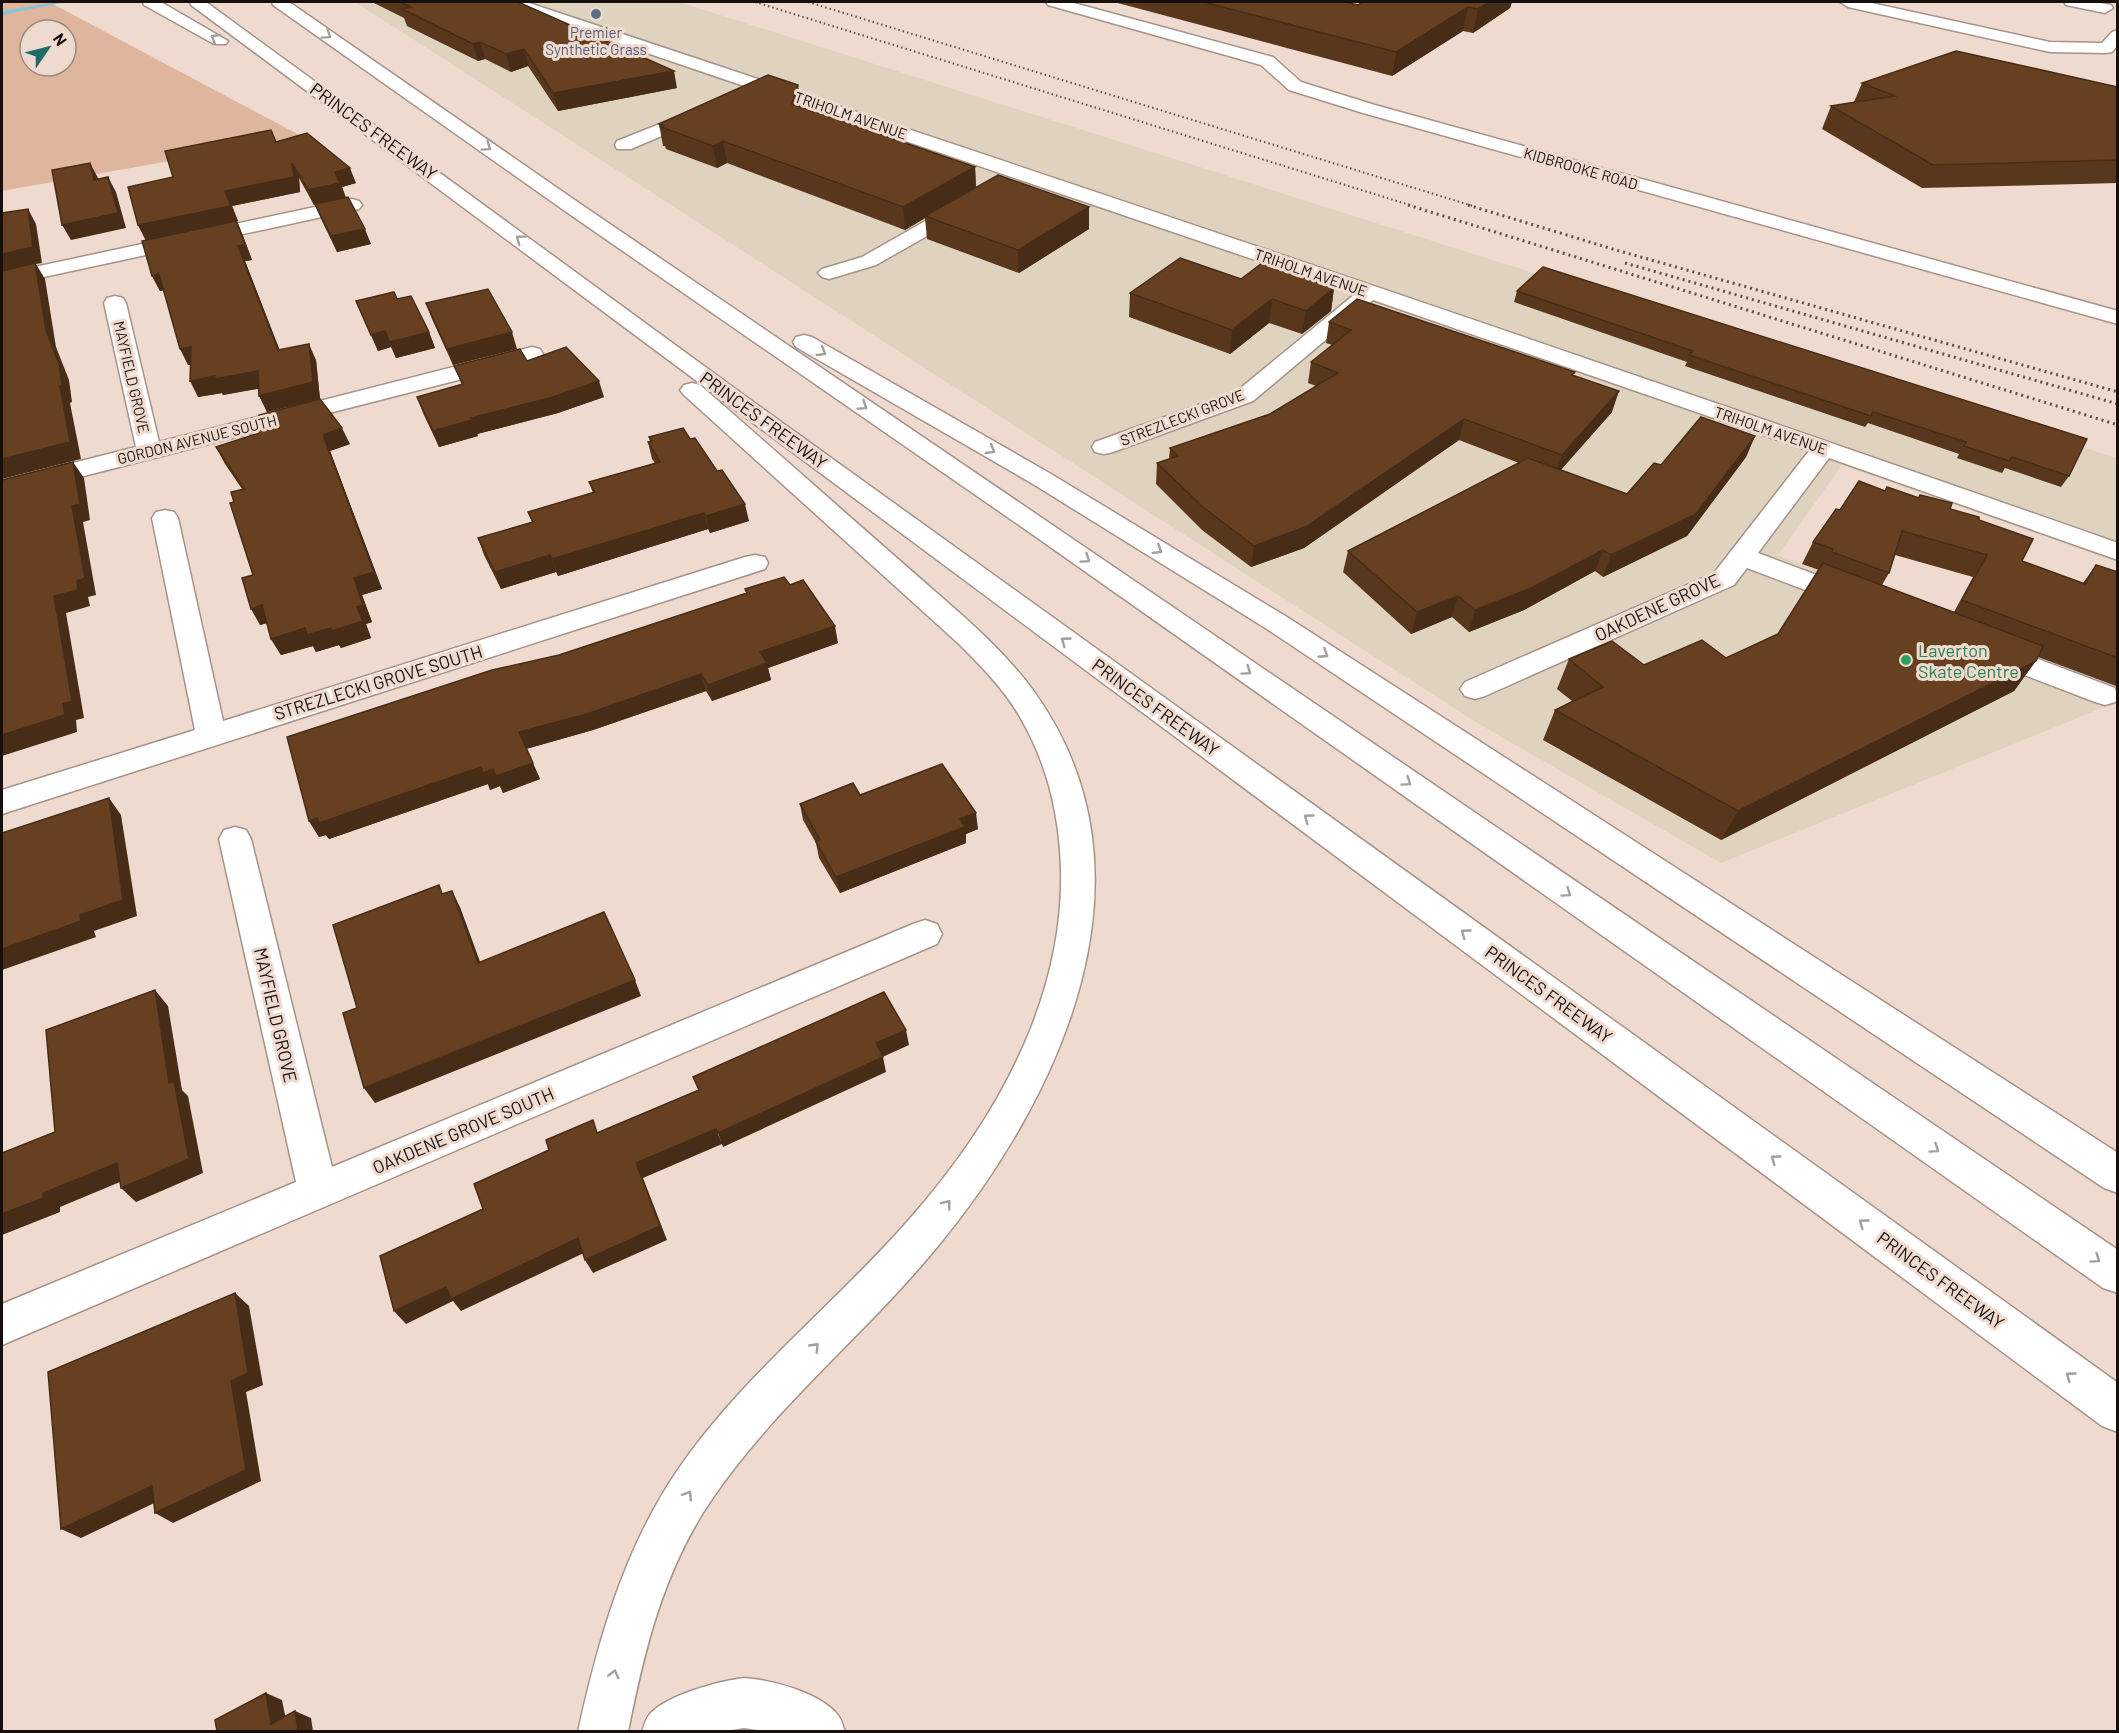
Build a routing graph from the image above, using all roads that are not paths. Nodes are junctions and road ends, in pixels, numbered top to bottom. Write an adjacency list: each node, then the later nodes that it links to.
1 (150, 2): 15 (main road, one-way to 1)
2 (197, 2): 15 (main road, PRINCES FREEWAY)
3 (279, 2): 10 (main road)
4 (290, 2): 10 (main road)
5 (512, 2): 12 (main road, TRIHOLM AVENUE)
6 (1054, 2): 27 (main road, KIDBROOKE ROAD)
7 (1848, 2): 11 (main road)
8 (2072, 2): 9 (main road)
9 (2105, 8)
10 (303, 17): 21 (main road, one-way to 21)
11 (2118, 35)
12 (762, 85): 13 (main road); 17 (main road, TRIHOLM AVENUE)
13 (740, 94)
14 (719, 104): 16 (main road)
15 (358, 118): 23 (main road, PRINCES FREEWAY, one-way to 15)
16 (624, 145)
17 (1023, 173): 18 (main road); 25 (main road, TRIHOLM AVENUE)
18 (1003, 184)
19 (982, 196): 22 (main road)
20 (352, 205): 24 (main road)
21 (572, 207): 45 (main road, one-way to 45); 47 (main road, one-way to 47)
22 (829, 273)
23 (567, 274): 49 (main road, PRINCES FREEWAY, one-way to 23); 50 (main road, one-way to 23)
24 (2, 280)
25 (1370, 292): 29 (main road, STREZLECKI GROVE); 30 (main road, TRIHOLM AVENUE)
26 (115, 303): 31 (main road, MAYFIELD GROVE)
27 (2118, 318)
28 (532, 354): 31 (main road, GORDON AVENUE SOUTH)
29 (1104, 447)
30 (1824, 448): 34 (main road, TRIHOLM AVENUE); 35 (main road, OAKDENE GROVE)
31 (149, 452): 32 (main road, GORDON AVENUE SOUTH)
32 (2, 489)
33 (165, 518): 41 (main road)
34 (2115, 550)
35 (1741, 556): 37 (main road); 39 (main road, OAKDENE GROVE)
36 (755, 563): 41 (main road, STREZLECKI GROVE SOUTH)
37 (1873, 606)
38 (1961, 640): 40 (main road)
39 (1475, 689)
40 (2105, 694)
41 (211, 734): 42 (main road, STREZLECKI GROVE SOUTH)
42 (2, 802)
43 (235, 839): 46 (main road, MAYFIELD GROVE)
44 (925, 934): 46 (main road, OAKDENE GROVE SOUTH)
45 (2118, 1175)
46 (318, 1192): 48 (main road, OAKDENE GROVE SOUTH)
47 (2118, 1274)
48 (2, 1325)
49 (2118, 1410)
50 (603, 1731)
51 (667, 1731): 52 (main road)
52 (820, 1731)

